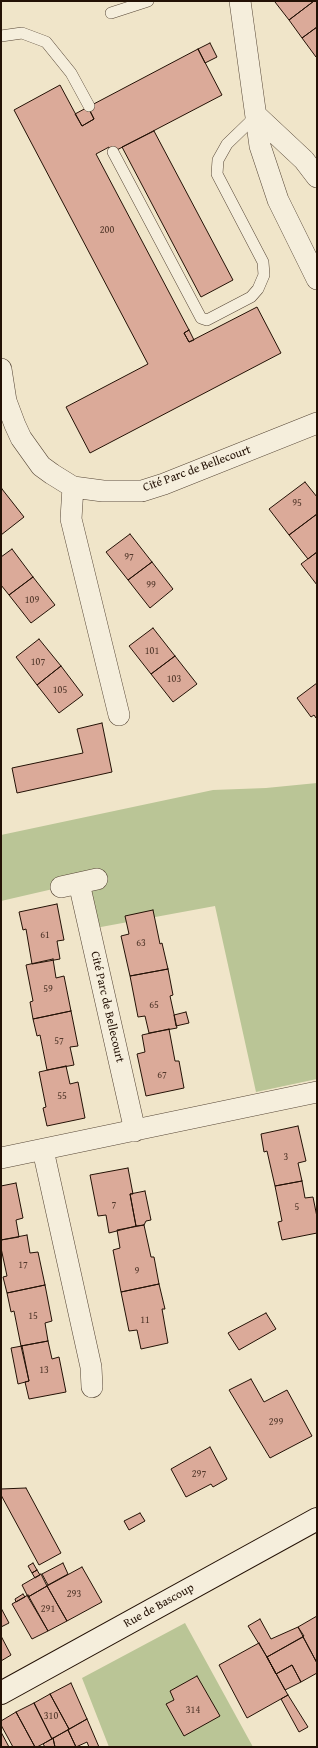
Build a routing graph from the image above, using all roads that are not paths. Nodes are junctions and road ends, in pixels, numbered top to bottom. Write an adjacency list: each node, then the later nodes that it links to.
1 (148, 1): 3 (lane)
2 (240, 1): 6 (street)
3 (111, 13)
4 (1, 36): 5 (lane)
5 (89, 106)
6 (257, 116): 7 (lane); 8 (street); 9 (street)
7 (113, 152)
8 (317, 177)
9 (317, 280)
10 (1, 369): 12 (street, Cité Parc de Bellecourt)
11 (317, 423): 12 (street, Cité Parc de Bellecourt)
12 (73, 487): 13 (street)
13 (119, 715)
14 (79, 883): 16 (street, Cité Parc de Bellecourt)
15 (317, 1094): 16 (street)
16 (135, 1131): 17 (street)
17 (43, 1150): 18 (street); 19 (street)
18 (1, 1158)
19 (92, 1387)
20 (317, 1519): 21 (main road, Rue de Bascoup)
21 (1, 1692)

